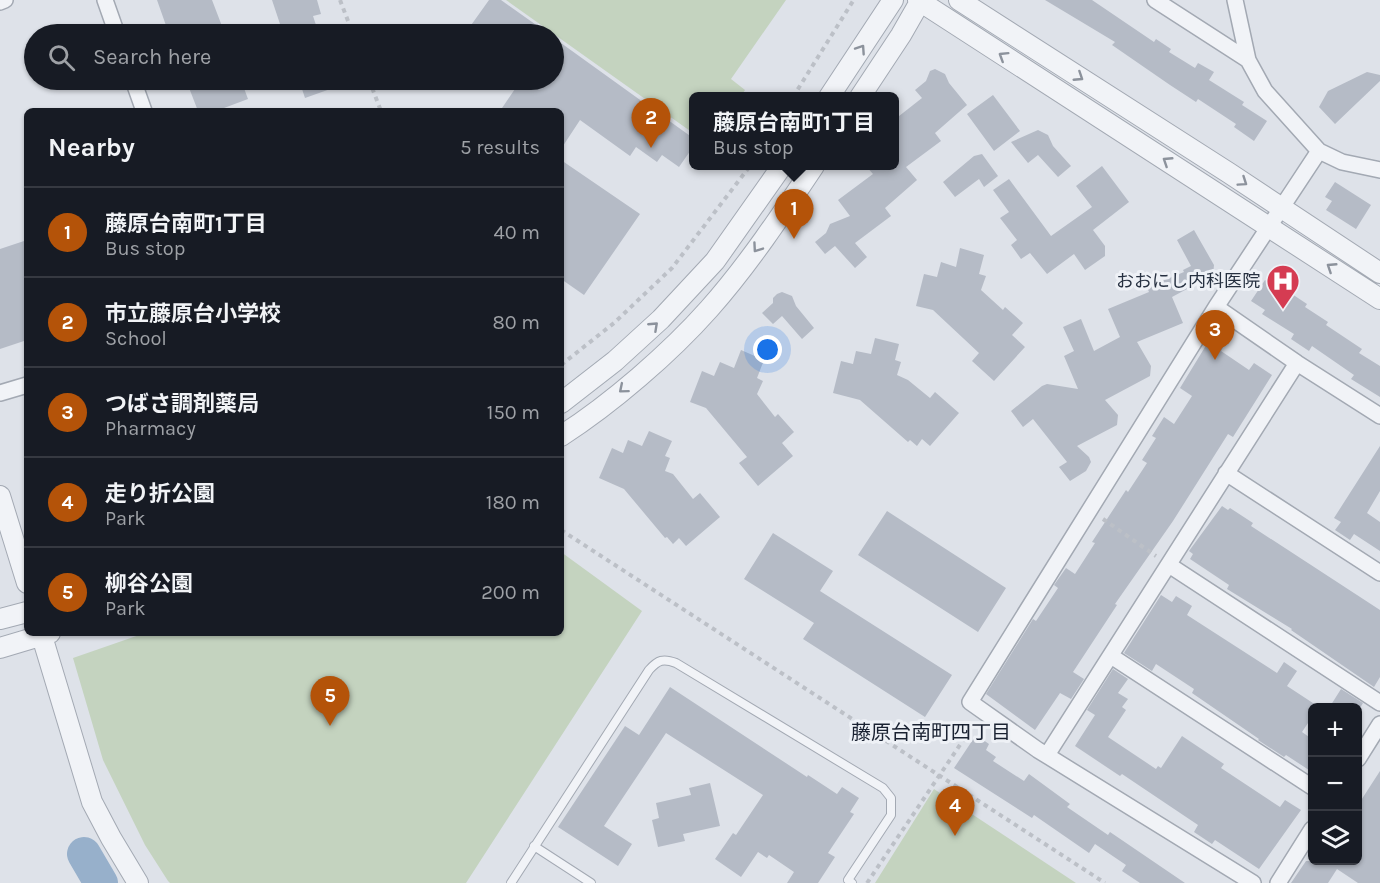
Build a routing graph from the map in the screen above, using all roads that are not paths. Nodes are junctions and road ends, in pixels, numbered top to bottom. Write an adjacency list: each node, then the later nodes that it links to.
1 (5, 0): 8 (street)
2 (105, 0): 9 (street)
3 (893, 0): 12 (street, one-way to 3)
4 (959, 0): 19 (street, one-way to 19)
5 (1155, 0): 10 (street)
6 (1235, 0): 10 (street)
7 (920, 1): 13 (street); 20 (street, one-way to 7)
8 (0, 2)
9 (113, 24)
10 (1248, 60): 15 (street)
11 (137, 90): 14 (street)
12 (832, 92)
13 (863, 92)
14 (143, 108)
15 (1319, 151): 18 (street); 19 (street)
16 (779, 170): 27 (street, one-way to 16)
17 (811, 170): 29 (street, one-way to 29)
18 (1380, 170)
19 (1280, 208): 20 (street); 21 (street)
20 (1269, 227): 22 (street, one-way to 20); 23 (street)
21 (1380, 273)
22 (1380, 299)
23 (1216, 307): 24 (street); 43 (street)
24 (1297, 363): 28 (street); 30 (street)
25 (24, 386): 26 (street)
26 (0, 393)
27 (564, 401)
28 (1380, 416)
29 (564, 434)
30 (1226, 473): 32 (street); 34 (street)
31 (0, 496): 33 (street)
32 (1169, 565): 40 (street); 41 (street)
33 (24, 573)
34 (1380, 573)
35 (24, 613): 36 (street)
36 (0, 619)
37 (39, 636): 39 (street)
38 (46, 636): 48 (street)
39 (0, 648)
40 (1111, 656): 43 (street); 45 (street)
41 (1380, 703)
42 (1380, 724): 44 (street)
43 (1047, 755): 52 (street)
44 (1359, 757)
45 (1308, 783)
46 (1308, 835): 53 (street)
47 (534, 846): 49 (lane); 50 (lane); 51 (lane)
48 (138, 883)
49 (510, 883)
50 (591, 883)
51 (852, 883)
52 (1253, 883)
53 (1278, 883)

